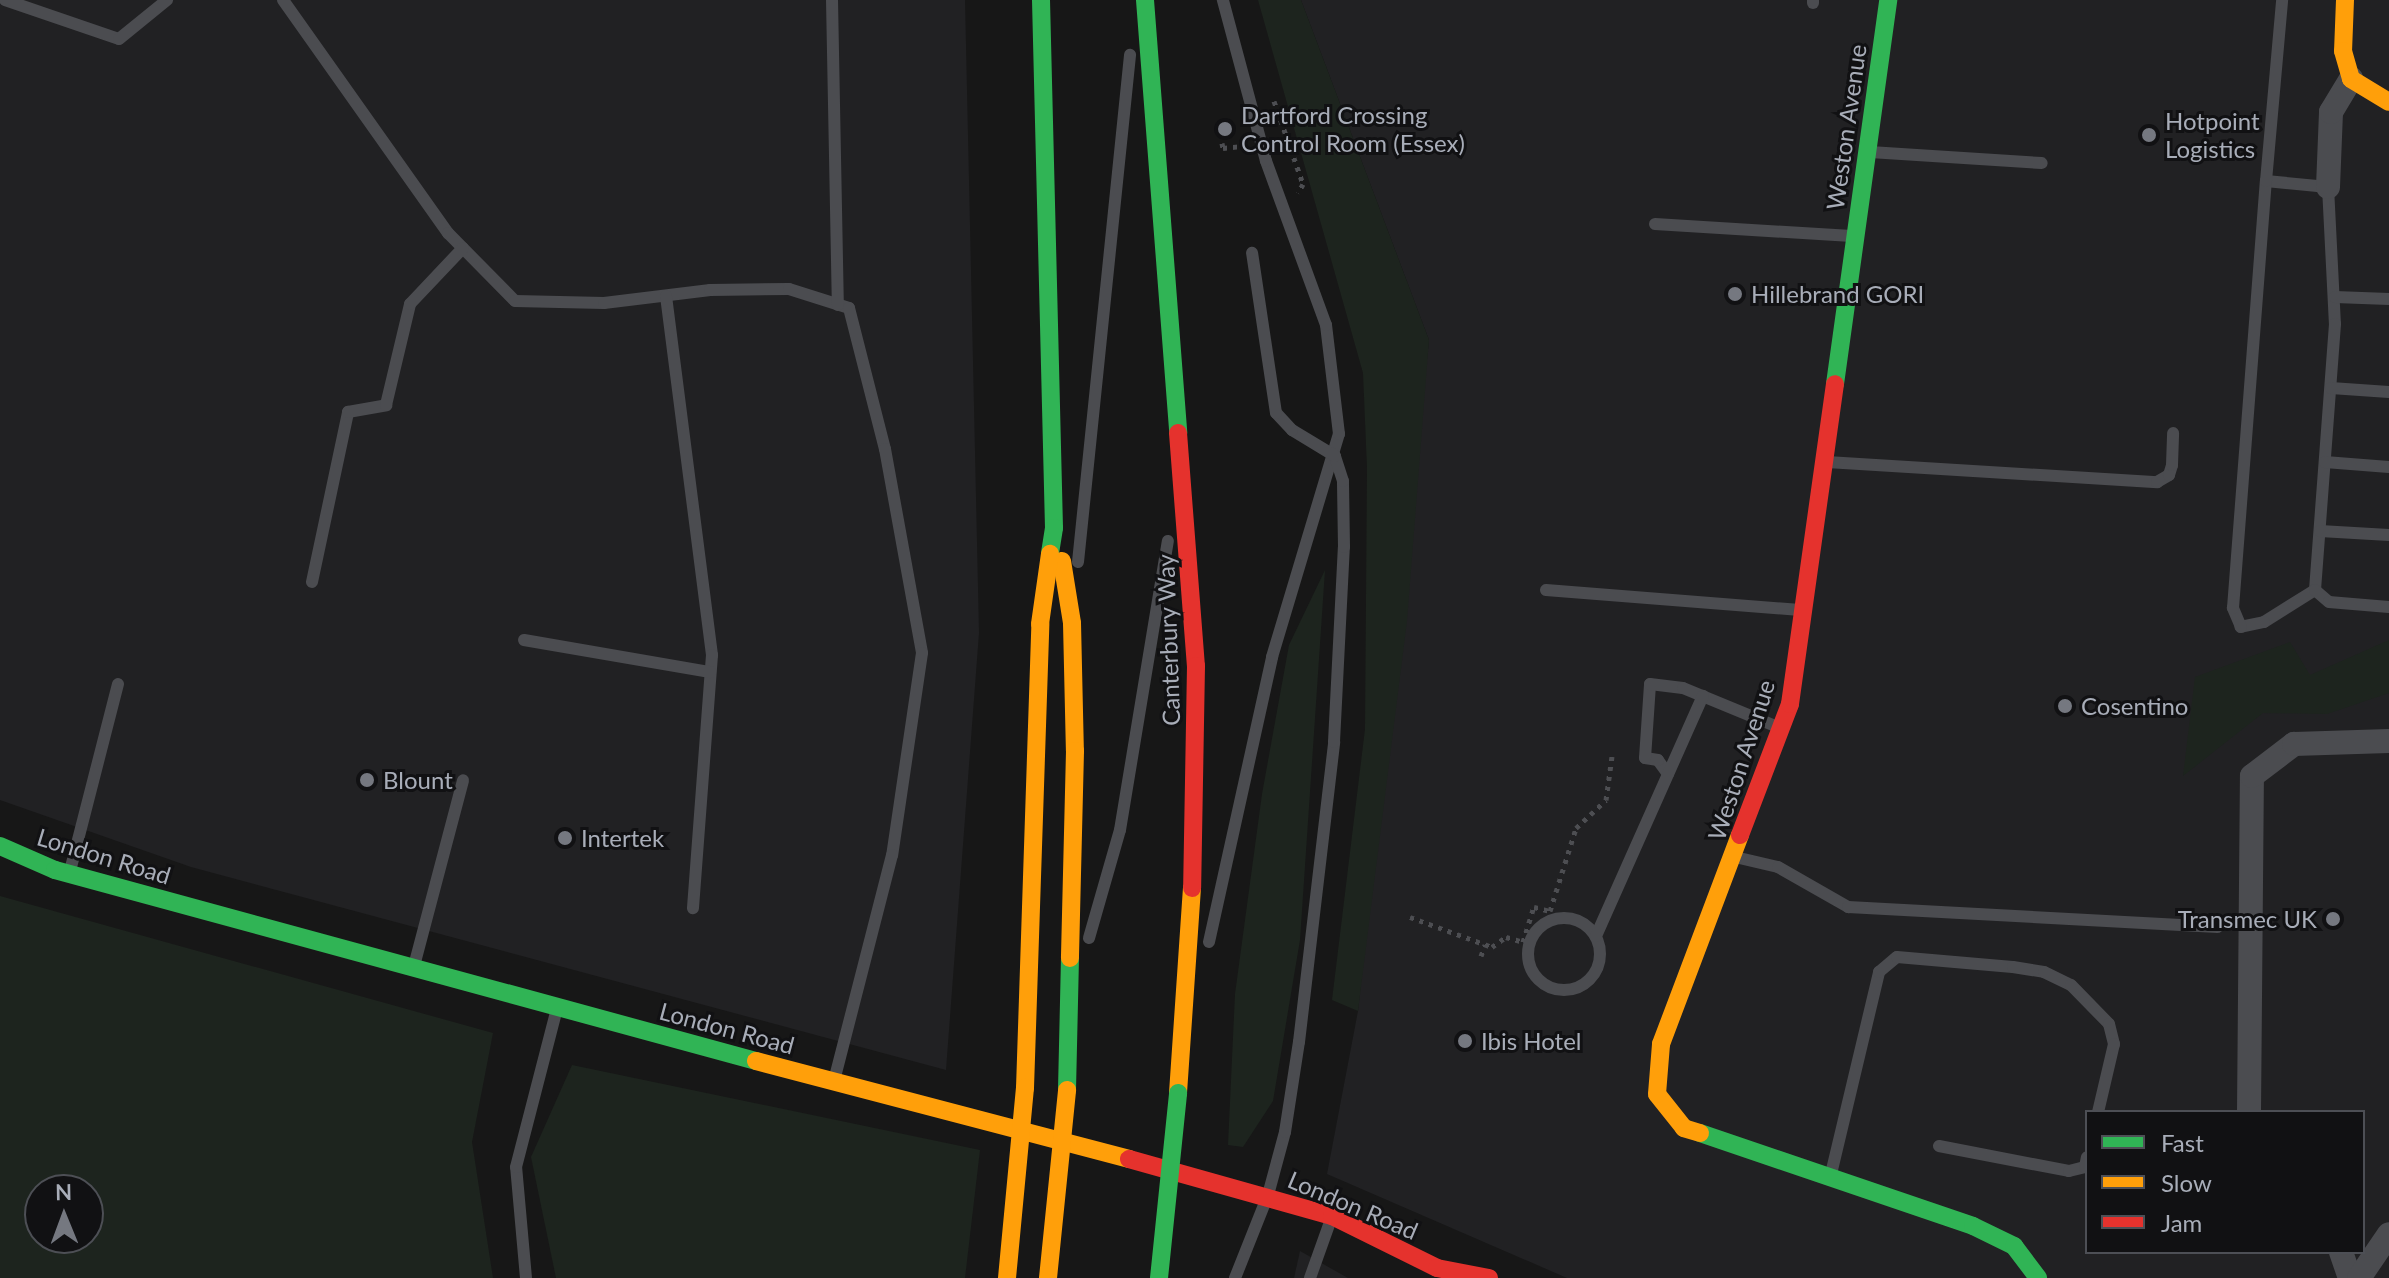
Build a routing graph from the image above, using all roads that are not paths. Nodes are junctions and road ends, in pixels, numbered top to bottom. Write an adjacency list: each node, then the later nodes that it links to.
1 (5, 0): 2 (lane)
2 (167, 0)
3 (283, 0): 22 (lane)
4 (832, 0): 27 (lane)
5 (1041, 0): 36 (main road)
6 (1135, 0): 12 (lane)
7 (1145, 0): 31 (main road, Canterbury Way)
8 (1223, 0): 32 (lane)
9 (2282, 0): 18 (lane)
10 (2345, 0): 14 (main road)
11 (1883, 2): 16 (main road, Weston Avenue)
12 (1132, 31)
13 (1130, 47): 44 (lane)
14 (2351, 79): 15 (main road); 19 (street)
15 (2389, 102)
16 (1867, 152): 17 (lane); 21 (main road, Weston Avenue)
17 (2042, 163)
18 (2266, 181): 19 (lane); 41 (lane)
19 (2328, 187): 25 (lane)
20 (1655, 224): 21 (lane)
21 (1856, 236): 33 (main road, Weston Avenue)
22 (463, 248): 24 (lane); 39 (lane)
23 (1252, 253): 32 (lane)
24 (666, 296): 27 (lane); 46 (lane)
25 (2335, 297): 26 (lane); 28 (lane)
26 (2389, 299)
27 (838, 305): 64 (lane)
28 (2331, 388): 29 (lane); 34 (lane)
29 (2389, 392)
30 (2173, 433): 33 (lane)
31 (1183, 447): 62 (lane); 65 (main road, Canterbury Way)
32 (1335, 456): 59 (lane); 71 (lane)
33 (1824, 462): 43 (main road, Weston Avenue)
34 (2325, 462): 35 (lane); 37 (lane)
35 (2389, 467)
36 (1054, 528): 44 (main road); 77 (main road, bridge)
37 (2320, 531): 38 (lane); 41 (lane)
38 (2389, 535)
39 (312, 582)
40 (1546, 590): 43 (lane)
41 (2315, 590): 42 (lane)
42 (2389, 607)
43 (1803, 610): 49 (main road, Weston Avenue)
44 (1072, 623): 62 (main road)
45 (524, 640): 46 (lane)
46 (710, 672): 56 (lane)
47 (118, 684): 55 (lane)
48 (1703, 696): 49 (lane); 51 (lane); 51 (lane)
49 (1781, 729): 54 (main road, Weston Avenue)
50 (2389, 741): 67 (street)
51 (1668, 774): 58 (lane)
52 (463, 780): 60 (lane)
53 (0, 846): 55 (main road, London Road)
54 (1735, 857): 57 (lane); 70 (main road, Weston Avenue)
55 (69, 874): 60 (main road, London Road)
56 (693, 908)
57 (2217, 927)
58 (1596, 936): 58 (lane)
59 (1207, 954)
60 (413, 969): 63 (main road, London Road)
61 (1201, 996): 65 (lane)
62 (1070, 1001): 78 (main road, bridge)
63 (557, 1009): 64 (main road, London Road); 76 (lane)
64 (834, 1081): 71 (main road, London Road)
65 (1178, 1093): 79 (main road, Canterbury Way, bridge)
66 (2098, 1110): 70 (lane)
67 (2249, 1110)
68 (1939, 1146): 69 (lane)
69 (2085, 1167)
70 (1830, 1178): 83 (main road, Weston Avenue)
71 (1268, 1195): 72 (main road, London Road); 80 (lane)
72 (1332, 1216): 75 (main road, London Road); 81 (lane)
73 (2389, 1234): 85 (street)
74 (2342, 1254): 84 (street)
75 (1440, 1273): 82 (main road, London Road)
76 (526, 1278)
77 (1007, 1278)
78 (1048, 1278)
79 (1159, 1278)
80 (1235, 1278)
81 (1310, 1278)
82 (1489, 1278)
83 (2038, 1278)
84 (2350, 1278)
85 (2359, 1278)

